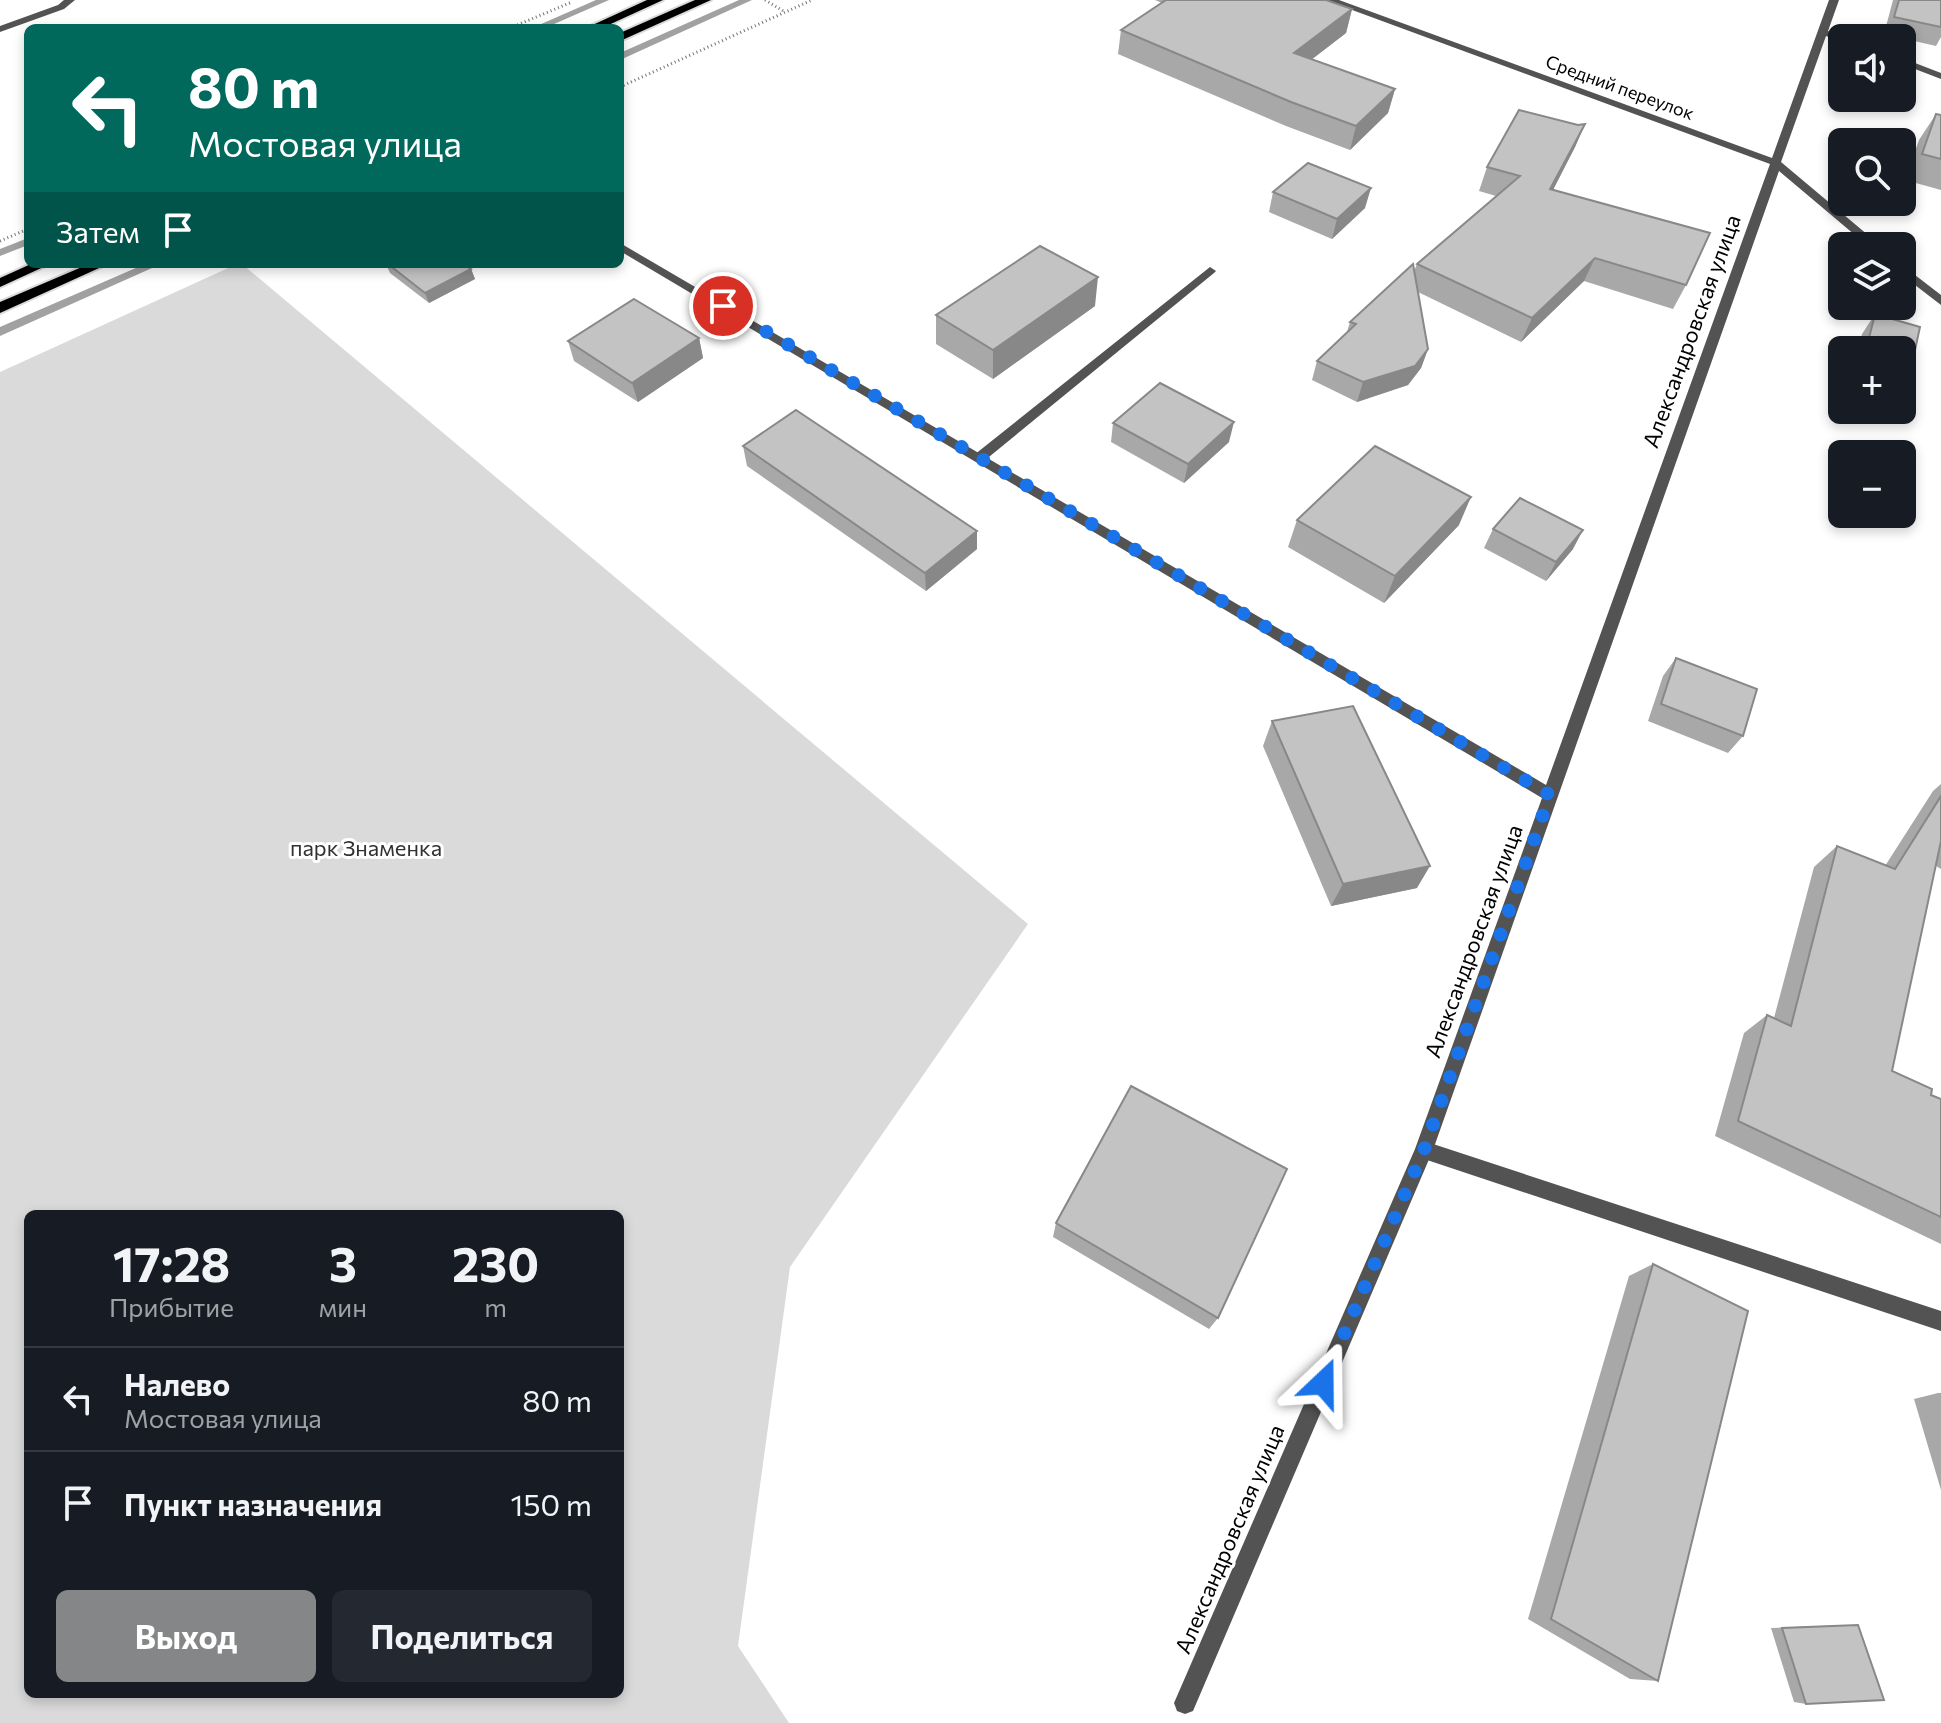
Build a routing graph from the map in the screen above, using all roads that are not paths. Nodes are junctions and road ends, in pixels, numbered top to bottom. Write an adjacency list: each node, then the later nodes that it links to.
1 (70, 0): 7 (street)
2 (657, 0): 6 (main road)
3 (705, 0): 10 (main road)
4 (1330, 0): 13 (street, Средний переулок)
5 (1834, 0): 8 (street, Александровская улица)
6 (601, 24)
7 (0, 29)
8 (1823, 32): 9 (street); 13 (street, Александровская улица)
9 (1828, 34)
10 (624, 35)
11 (1916, 66): 12 (street)
12 (1941, 76)
13 (1776, 163): 14 (street, Средний переулок); 24 (street, Александровская улица)
14 (1858, 232)
15 (624, 248): 23 (street)
16 (34, 268): 20 (main road)
17 (92, 268): 22 (main road)
18 (1210, 271): 23 (street)
19 (1916, 280): 21 (street)
20 (0, 283)
21 (1941, 301)
22 (0, 308)
23 (979, 458): 24 (street)
24 (1550, 795): 25 (street, Александровская улица)
25 (1424, 1150): 26 (street); 27 (street, Александровская улица)
26 (1941, 1321)
27 (1185, 1703)

